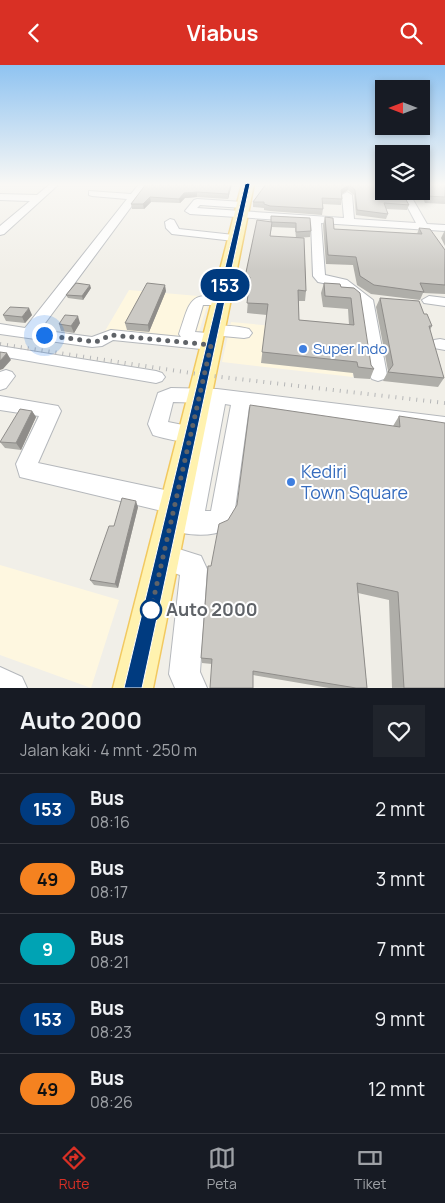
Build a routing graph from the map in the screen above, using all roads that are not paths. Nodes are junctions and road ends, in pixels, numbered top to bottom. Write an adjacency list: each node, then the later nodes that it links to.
1 (21, 213): 10 (street)
2 (121, 213): 19 (street)
3 (234, 213): 14 (main road)
4 (264, 213): 7 (street)
5 (345, 213): 9 (street)
6 (414, 213): 12 (street)
7 (316, 220): 9 (street); 23 (street)
8 (170, 222): 14 (street)
9 (344, 223): 12 (street)
10 (3, 228)
11 (445, 228): 12 (street)
12 (422, 230): 13 (street)
13 (445, 235)
14 (234, 238): 16 (main road)
15 (429, 300): 17 (street)
16 (222, 302): 21 (main road); 21 (street)
17 (445, 302)
18 (0, 329): 19 (street)
19 (28, 333): 21 (street)
20 (244, 333): 21 (street)
21 (213, 338): 25 (main road)
22 (0, 351): 24 (street)
23 (378, 375)
24 (156, 377)
25 (208, 395): 26 (street); 29 (street); 29 (main road)
26 (241, 399): 28 (street); 29 (street)
27 (0, 403): 29 (street)
28 (445, 425)
29 (179, 515): 30 (main road)
30 (163, 557): 33 (main road); 34 (street)
31 (0, 683): 32 (street)
32 (11, 688)
33 (133, 688)
34 (191, 688)

